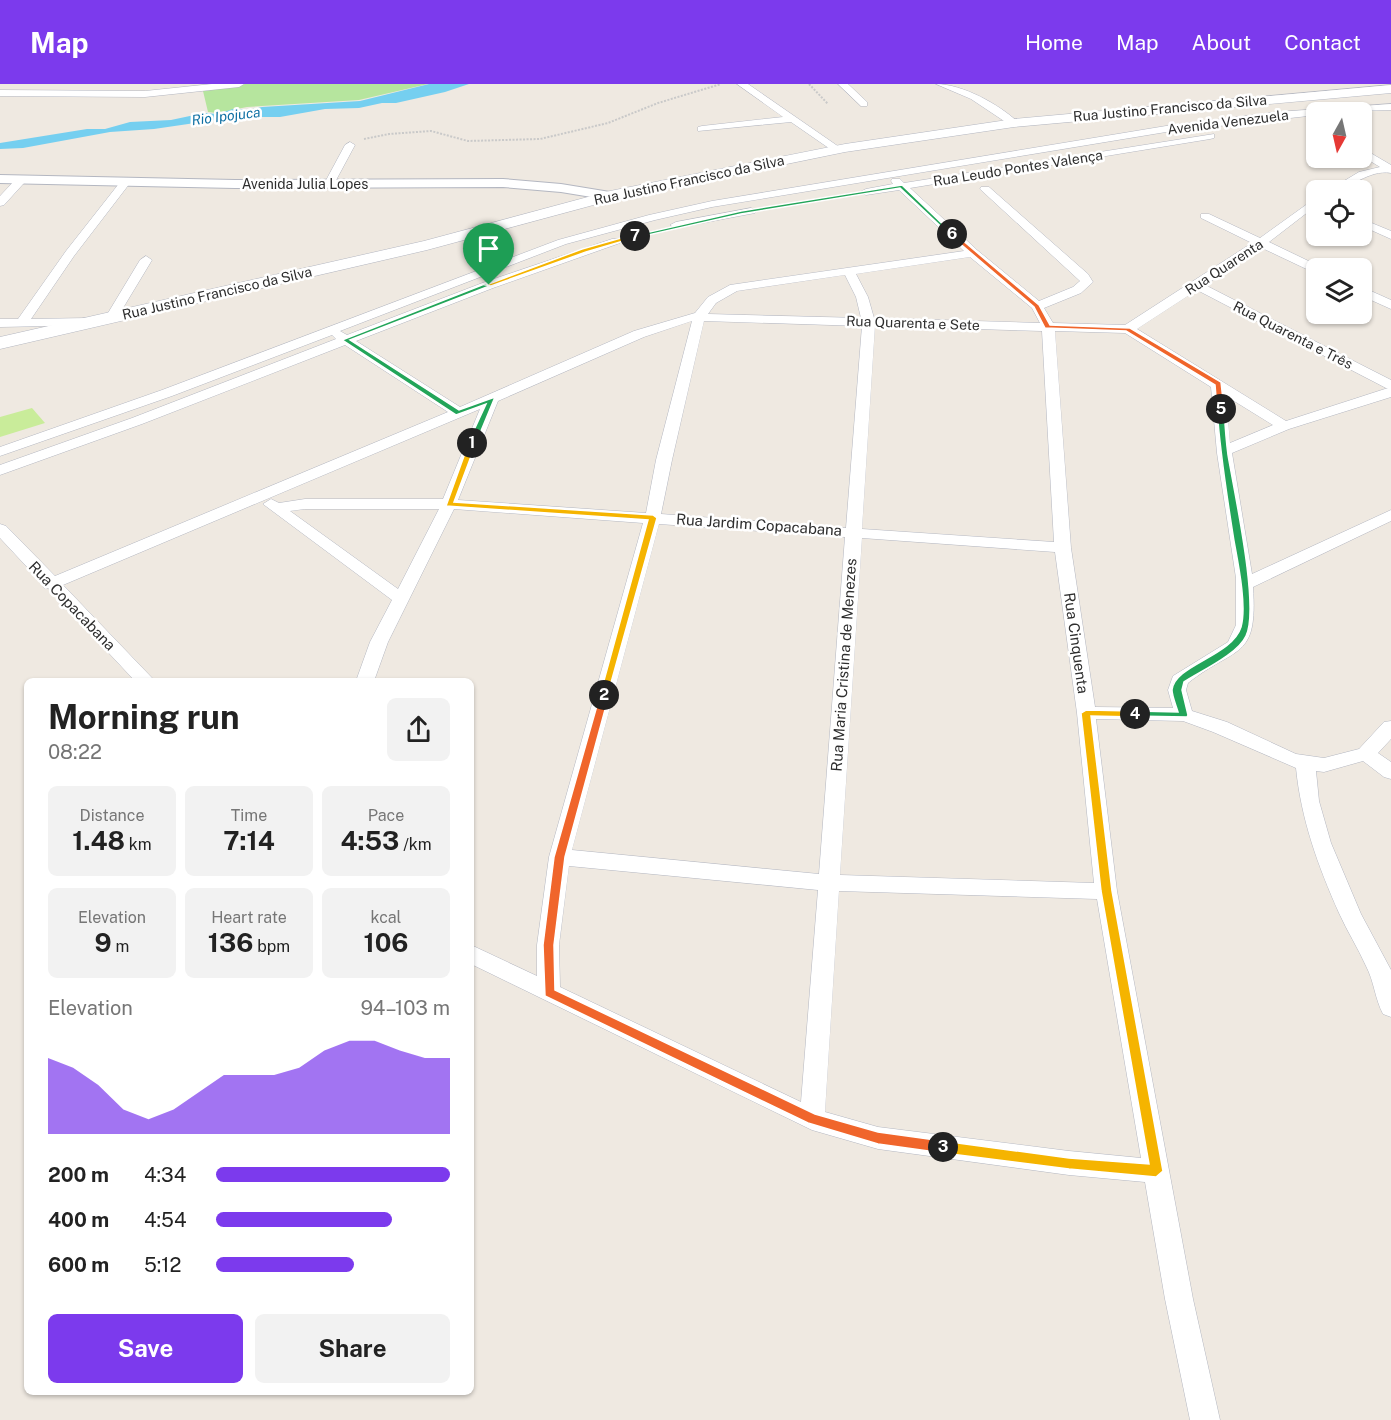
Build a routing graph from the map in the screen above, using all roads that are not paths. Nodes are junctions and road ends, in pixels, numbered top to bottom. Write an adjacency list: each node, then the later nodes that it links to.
1 (42, 84): 8 (street)
2 (239, 84): 8 (street)
3 (742, 84): 14 (street)
4 (843, 84): 9 (street)
5 (941, 84): 17 (street)
6 (1391, 88): 11 (main road, Rua Justino Francisco da Silva)
7 (0, 93): 8 (street)
8 (39, 95)
9 (864, 104)
10 (1391, 107): 12 (street, Avenida Venezuela)
11 (1139, 110): 17 (main road, Rua Justino Francisco da Silva); 21 (street)
12 (1277, 115): 16 (street); 21 (street, Avenida Venezuela)
13 (1391, 118): 15 (street)
14 (791, 119): 20 (street); 24 (street)
15 (1372, 119)
16 (1306, 121)
17 (1014, 123): 24 (main road, Rua Justino Francisco da Silva)
18 (1306, 124): 19 (street)
19 (1283, 127)
20 (702, 129)
21 (1166, 129): 27 (street, Avenida Venezuela)
22 (1250, 131): 33 (street, Rua Leudo Pontes Valença)
23 (350, 145): 32 (street)
24 (837, 149): 36 (main road, Rua Justino Francisco da Silva)
25 (1372, 157): 26 (street)
26 (1390, 168): 29 (street)
27 (889, 175): 33 (street); 61 (street, Rua Justino Francisco da Silva)
28 (0, 179): 30 (street, Avenida Julia Lopes)
29 (1352, 180)
30 (20, 181): 31 (street, Avenida Julia Lopes); 37 (street)
31 (125, 183): 32 (street, Avenida Julia Lopes); 59 (street)
32 (329, 184): 36 (street, Avenida Julia Lopes)
33 (902, 186): 35 (street, Rua Leudo Pontes Valença); 46 (street)
34 (985, 189): 53 (street)
35 (856, 194)
36 (610, 196): 55 (main road, Rua Justino Francisco da Silva)
37 (0, 203)
38 (764, 209): 42 (street)
39 (1306, 209): 45 (street, Rua Quarenta)
40 (1205, 216): 45 (street)
41 (1372, 226): 43 (street)
42 (660, 228)
43 (1391, 235)
44 (628, 238): 63 (street)
45 (1261, 243): 48 (street); 50 (street, Rua Quarenta)
46 (973, 253): 49 (street); 53 (street)
47 (146, 260): 55 (street)
48 (1306, 265)
49 (849, 271): 54 (street); 57 (street, Rua Maria Cristina de Menezes)
50 (1196, 285): 62 (street, Rua Quarenta); 66 (street, Rua Quarenta e Três)
51 (1372, 296): 52 (street)
52 (1391, 305)
53 (1037, 306): 60 (street)
54 (699, 317): 57 (street, Rua Quarenta e Sete); 68 (street, Rua Quarenta e Sete); 78 (street)
55 (111, 318): 56 (main road, Rua Justino Francisco da Silva)
56 (91, 322): 59 (street); 64 (main road, Rua Justino Francisco da Silva)
57 (869, 322): 60 (street, Rua Quarenta e Sete); 80 (street, Rua Maria Cristina de Menezes)
58 (0, 323): 59 (street)
59 (22, 323)
60 (1048, 326): 62 (street, Rua Quarenta e Sete); 81 (street, Rua Cinquenta)
61 (330, 329): 63 (street); 72 (street, Rua Justino Francisco da Silva)
62 (1128, 329): 65 (street)
63 (345, 340): 69 (street); 73 (street)
64 (0, 343)
65 (1218, 384): 70 (street); 71 (street)
66 (1391, 385)
67 (1391, 392): 70 (street)
68 (492, 398): 69 (street, Rua Quarenta e Sete); 75 (street)
69 (459, 413): 74 (street, Rua Quarenta e Sete)
70 (1284, 426): 71 (street)
71 (1224, 451): 83 (street)
72 (0, 452)
73 (0, 470)
74 (260, 496): 76 (street); 82 (street, Rua Quarenta e Sete)
75 (449, 504): 76 (street, Rua Jardim Copacabana); 78 (street, Rua Jardim Copacabana); 84 (street)
76 (276, 508): 84 (street)
77 (1391, 515): 83 (street)
78 (653, 518): 80 (street, Rua Jardim Copacabana); 93 (street)
79 (0, 530): 82 (street, Rua Copacabana)
80 (854, 531): 81 (street, Rua Jardim Copacabana); 94 (street, Rua Maria Cristina de Menezes)
81 (1063, 548): 87 (street, Rua Cinquenta)
82 (51, 584): 85 (street, Rua Copacabana)
83 (1245, 584): 88 (street)
84 (402, 600): 86 (street)
85 (143, 678)
86 (366, 678)
87 (1086, 713): 88 (street); 95 (street, Rua Cinquenta)
88 (1184, 715): 91 (street)
89 (1391, 727): 90 (street)
90 (1366, 754): 91 (street); 92 (street)
91 (1305, 764): 97 (street)
92 (1391, 772)
93 (560, 857): 94 (street); 98 (street)
94 (828, 883): 95 (street); 100 (street, Rua Maria Cristina de Menezes)
95 (1106, 891): 101 (street, Rua Cinquenta)
96 (474, 955): 98 (street)
97 (1385, 973): 99 (street)
98 (549, 992): 100 (street)
99 (1391, 1006)
100 (812, 1119): 101 (street)
101 (1156, 1171): 102 (street, Rua Cinquenta)
102 (1204, 1420)

